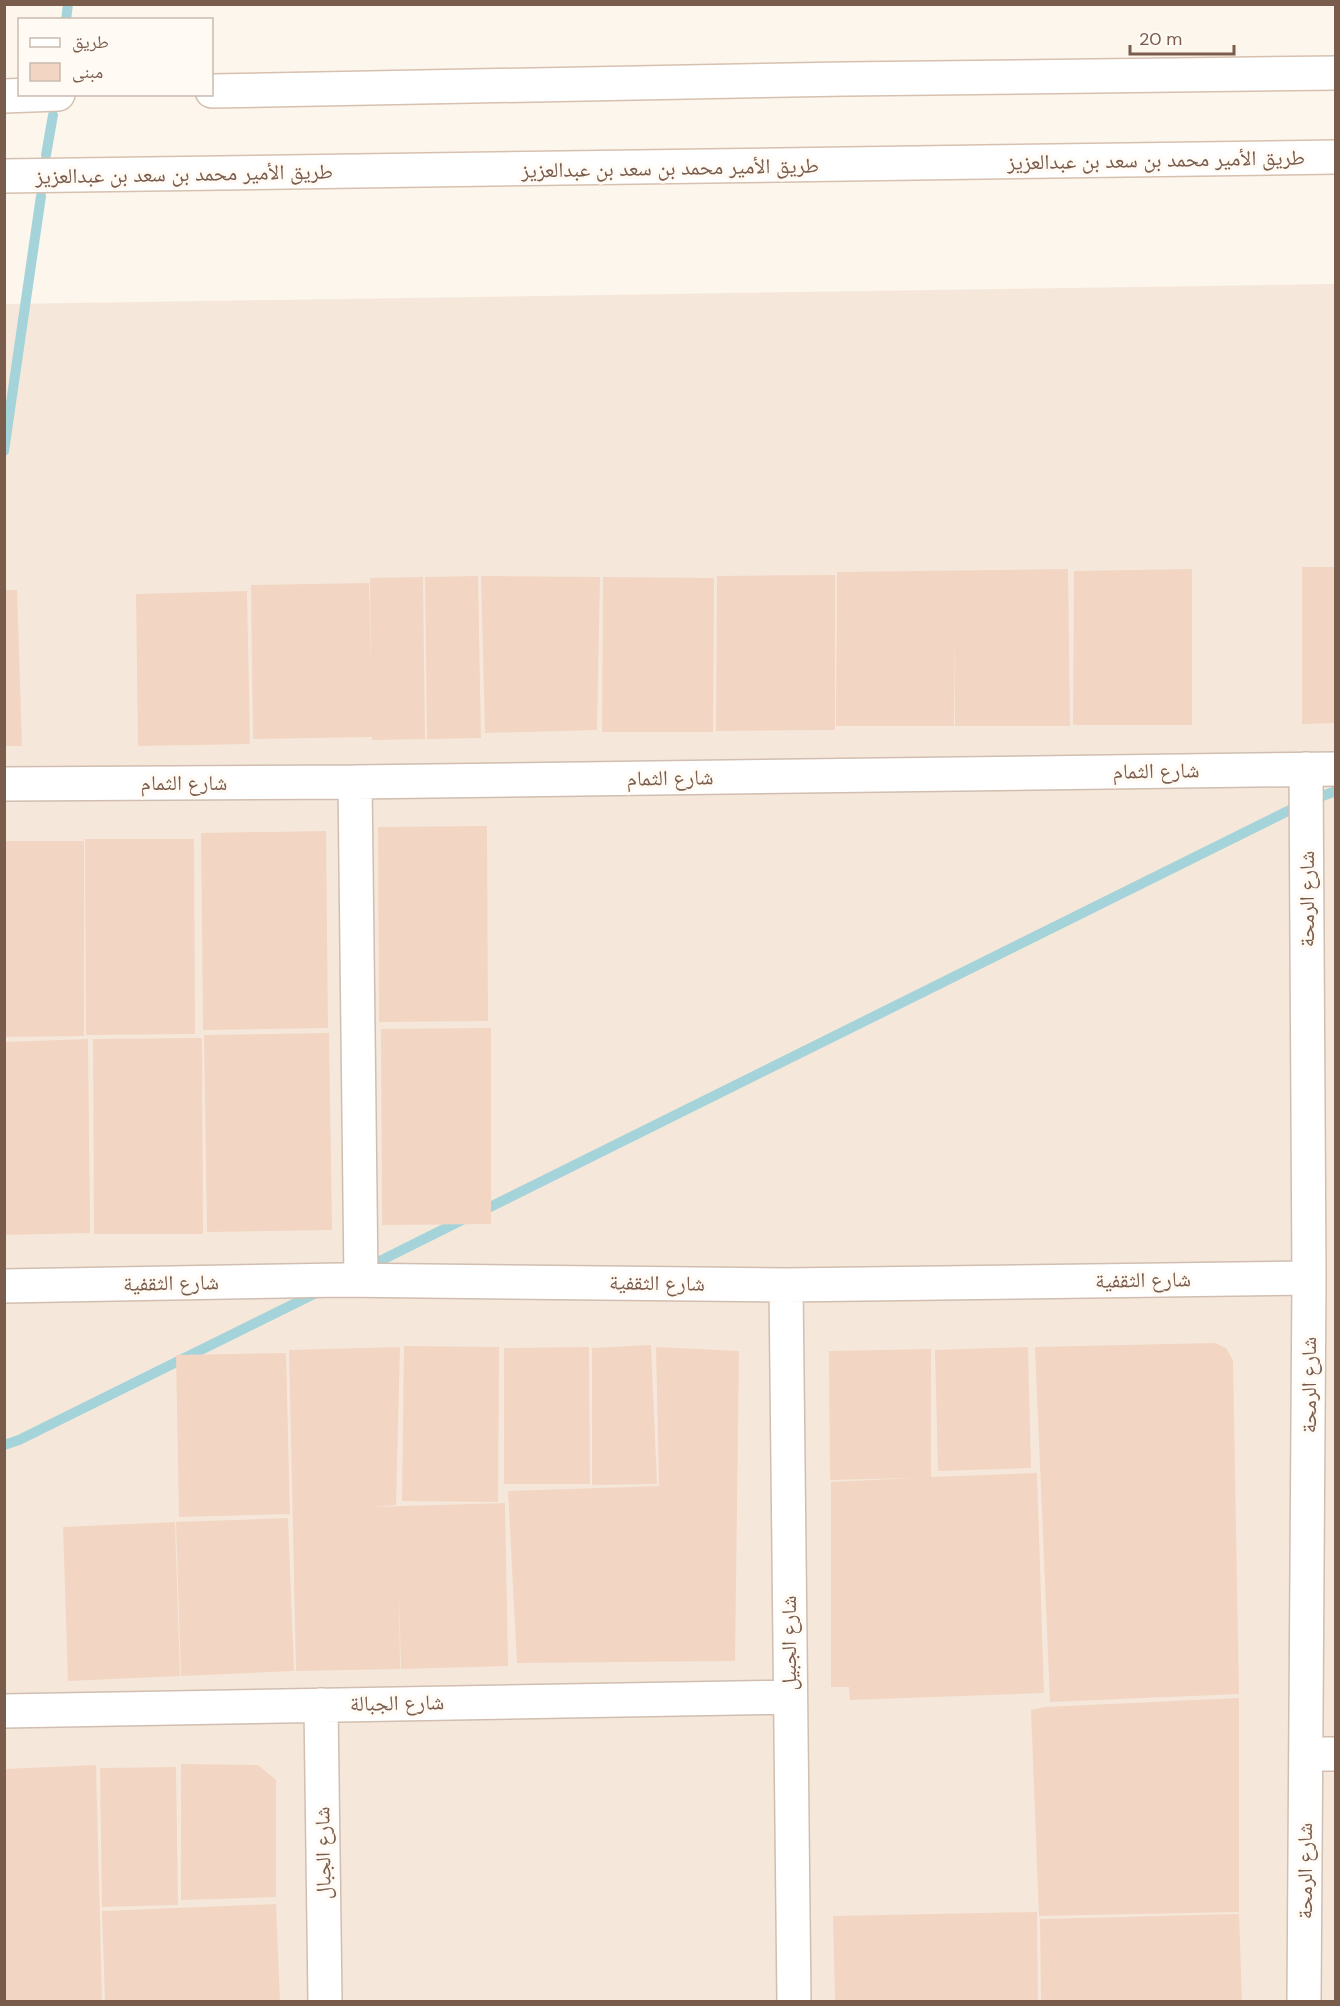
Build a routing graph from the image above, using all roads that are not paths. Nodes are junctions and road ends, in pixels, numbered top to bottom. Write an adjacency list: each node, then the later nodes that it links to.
1 (1335, 73): 2 (street)
2 (213, 92)
3 (1335, 157): 4 (street, طريق الأمير محمد بن سعد بن عبدالعزيز)
4 (4, 176)
5 (1321, 769): 6 (street, شارع الثمام); 8 (street, شارع الرمحة)
6 (355, 782): 7 (street, شارع الثمام); 9 (street)
7 (4, 784)
8 (1309, 1278): 10 (street, شارع الثقفية); 15 (street, شارع الرمحة)
9 (361, 1280): 10 (street, شارع الثقفية); 11 (street, شارع الثقفية)
10 (786, 1285): 12 (street, شارع الجبيل)
11 (4, 1286)
12 (789, 1696): 13 (street, شارع الجبالة); 17 (street, شارع الجبيل)
13 (321, 1705): 14 (street, شارع الجبالة); 16 (street, شارع الجبال)
14 (4, 1711)
15 (1321, 1754): 18 (street, شارع الرمحة)
16 (325, 2001)
17 (794, 2001)
18 (1304, 2001)

